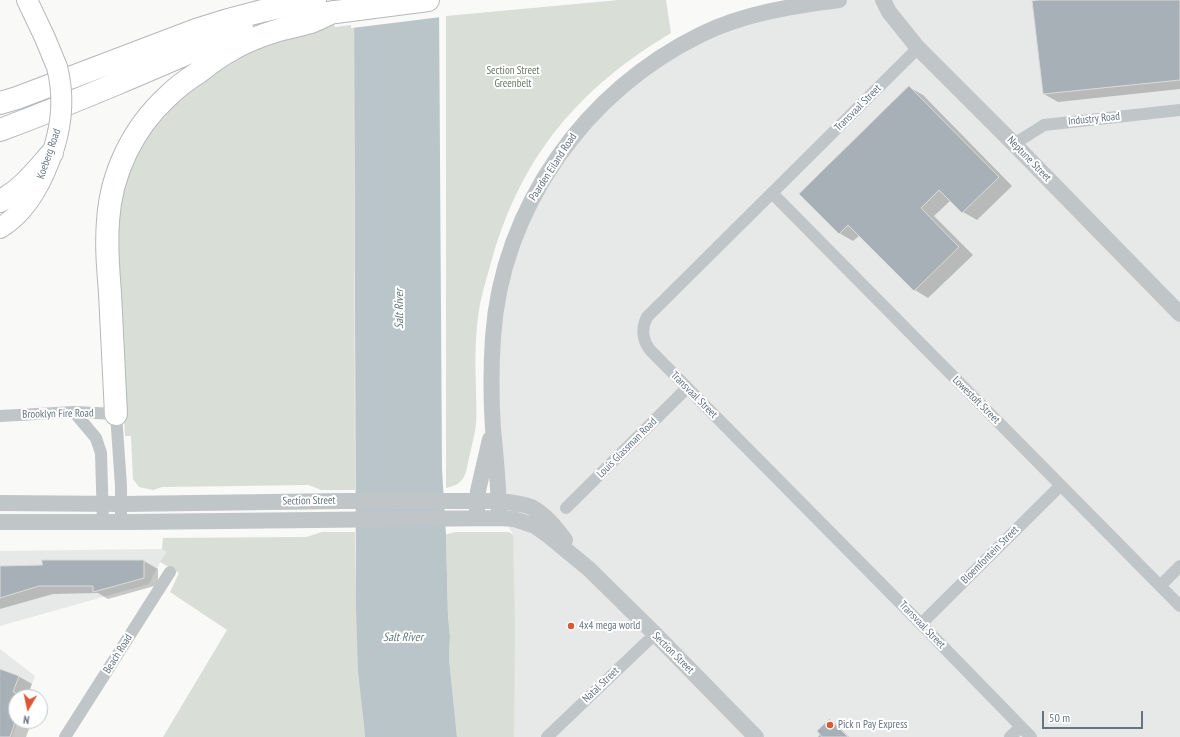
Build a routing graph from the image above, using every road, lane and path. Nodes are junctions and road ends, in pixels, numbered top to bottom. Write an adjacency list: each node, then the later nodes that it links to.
1 (315, 0): 8 (highway)
2 (428, 0): 6 (highway)
3 (839, 0): 21 (street, Paarden Eiland Road)
4 (883, 0): 7 (street, Neptune Street)
5 (28, 3): 12 (main road, Koeberg Road, bridge)
6 (342, 11): 10 (highway); 19 (highway)
7 (918, 48): 11 (street, Neptune Street); 13 (street, Transvaal Street)
8 (0, 103)
9 (1180, 110): 11 (street, Industry Road)
10 (0, 130)
11 (1014, 144): 16 (street, Neptune Street)
12 (53, 151): 14 (highway); 15 (main road, Koeberg Road)
13 (772, 193): 17 (street, Transvaal Street); 22 (street, Lowestoft Street)
14 (0, 202)
15 (0, 228)
16 (1180, 314)
17 (687, 388): 28 (street, Louis Glassman Road); 39 (street, Transvaal Street)
18 (74, 412): 19 (street, Brooklyn Fire Road); 20 (street, Brooklyn Fire Road); 26 (street)
19 (116, 414): 27 (street)
20 (0, 416)
21 (493, 428): 23 (street, Paarden Eiland Road); 24 (street, Paarden Eiland Road)
22 (1060, 486): 37 (street, Lowestoft Street); 39 (street, Bloemfontein Street)
23 (477, 501): 24 (street, Section Street); 27 (street, Section Street); 29 (street, Paarden Eiland Road)
24 (499, 501): 30 (street, Paarden Eiland Road); 35 (street, Section Street)
25 (0, 503): 26 (street, Section Street)
26 (103, 503): 27 (street, Section Street); 32 (street)
27 (122, 504): 33 (street)
28 (566, 508)
29 (477, 518): 30 (street, Section Street); 33 (street, Section Street)
30 (499, 518): 35 (street, Section Street)
31 (0, 522): 32 (street, Section Street)
32 (103, 522): 33 (street, Section Street)
33 (121, 522)
34 (1180, 566): 37 (street)
35 (589, 569): 40 (street, Section Street)
36 (170, 572): 42 (street, Beach Road)
37 (1160, 586): 38 (street, Lowestoft Street)
38 (1180, 606)
39 (921, 624): 41 (street, Transvaal Street)
40 (655, 634): 43 (street, Natal Street); 44 (street, Section Street)
41 (1021, 727): 45 (street); 46 (street, Transvaal Street)
42 (66, 737)
43 (547, 737)
44 (756, 737)
45 (1010, 737)
46 (1031, 737)

